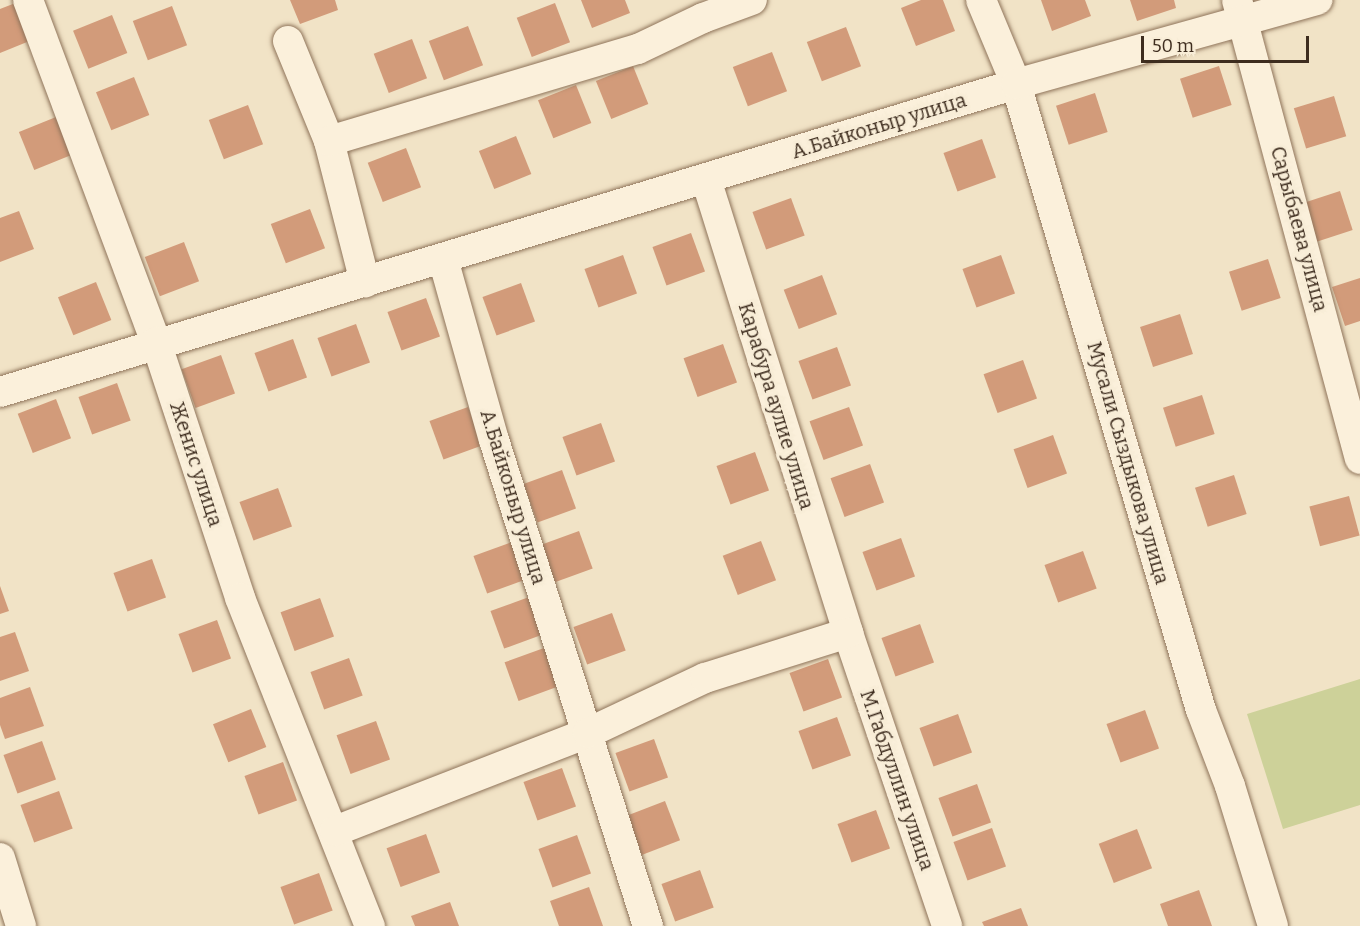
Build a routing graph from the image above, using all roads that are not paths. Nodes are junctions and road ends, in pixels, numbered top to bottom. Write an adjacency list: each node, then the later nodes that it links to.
1 (28, 0): 12 (street, Женис улица)
2 (753, 0): 8 (street)
3 (981, 0): 7 (street, Мусали Сыздыкова улица)
4 (1317, 0): 5 (street, А.Байконыр улица)
5 (1240, 11): 7 (street, А.Байконыр улица); 14 (street, Сарыбаева улица)
6 (288, 41): 8 (street)
7 (1016, 84): 9 (street, А.Байконыр улица); 23 (street, Мусали Сыздыкова улица)
8 (329, 141): 11 (street)
9 (706, 179): 10 (street, А.Байконыр улица); 15 (street, Карабура аулие улица)
10 (443, 259): 11 (street, А.Байконыр улица); 16 (street, А.Байконыр улица)
11 (365, 282): 12 (street, А.Байконыр улица)
12 (156, 342): 13 (street, А.Байконыр улица); 17 (street, Женис улица)
13 (0, 392)
14 (1360, 459)
15 (848, 633): 16 (street); 22 (street, М.Габдуллин улица)
16 (588, 733): 17 (street); 21 (street)
17 (334, 831): 20 (street, Женис улица)
18 (0, 858): 19 (street)
19 (21, 926)
20 (370, 926)
21 (648, 926)
22 (946, 926)
23 (1273, 926)

